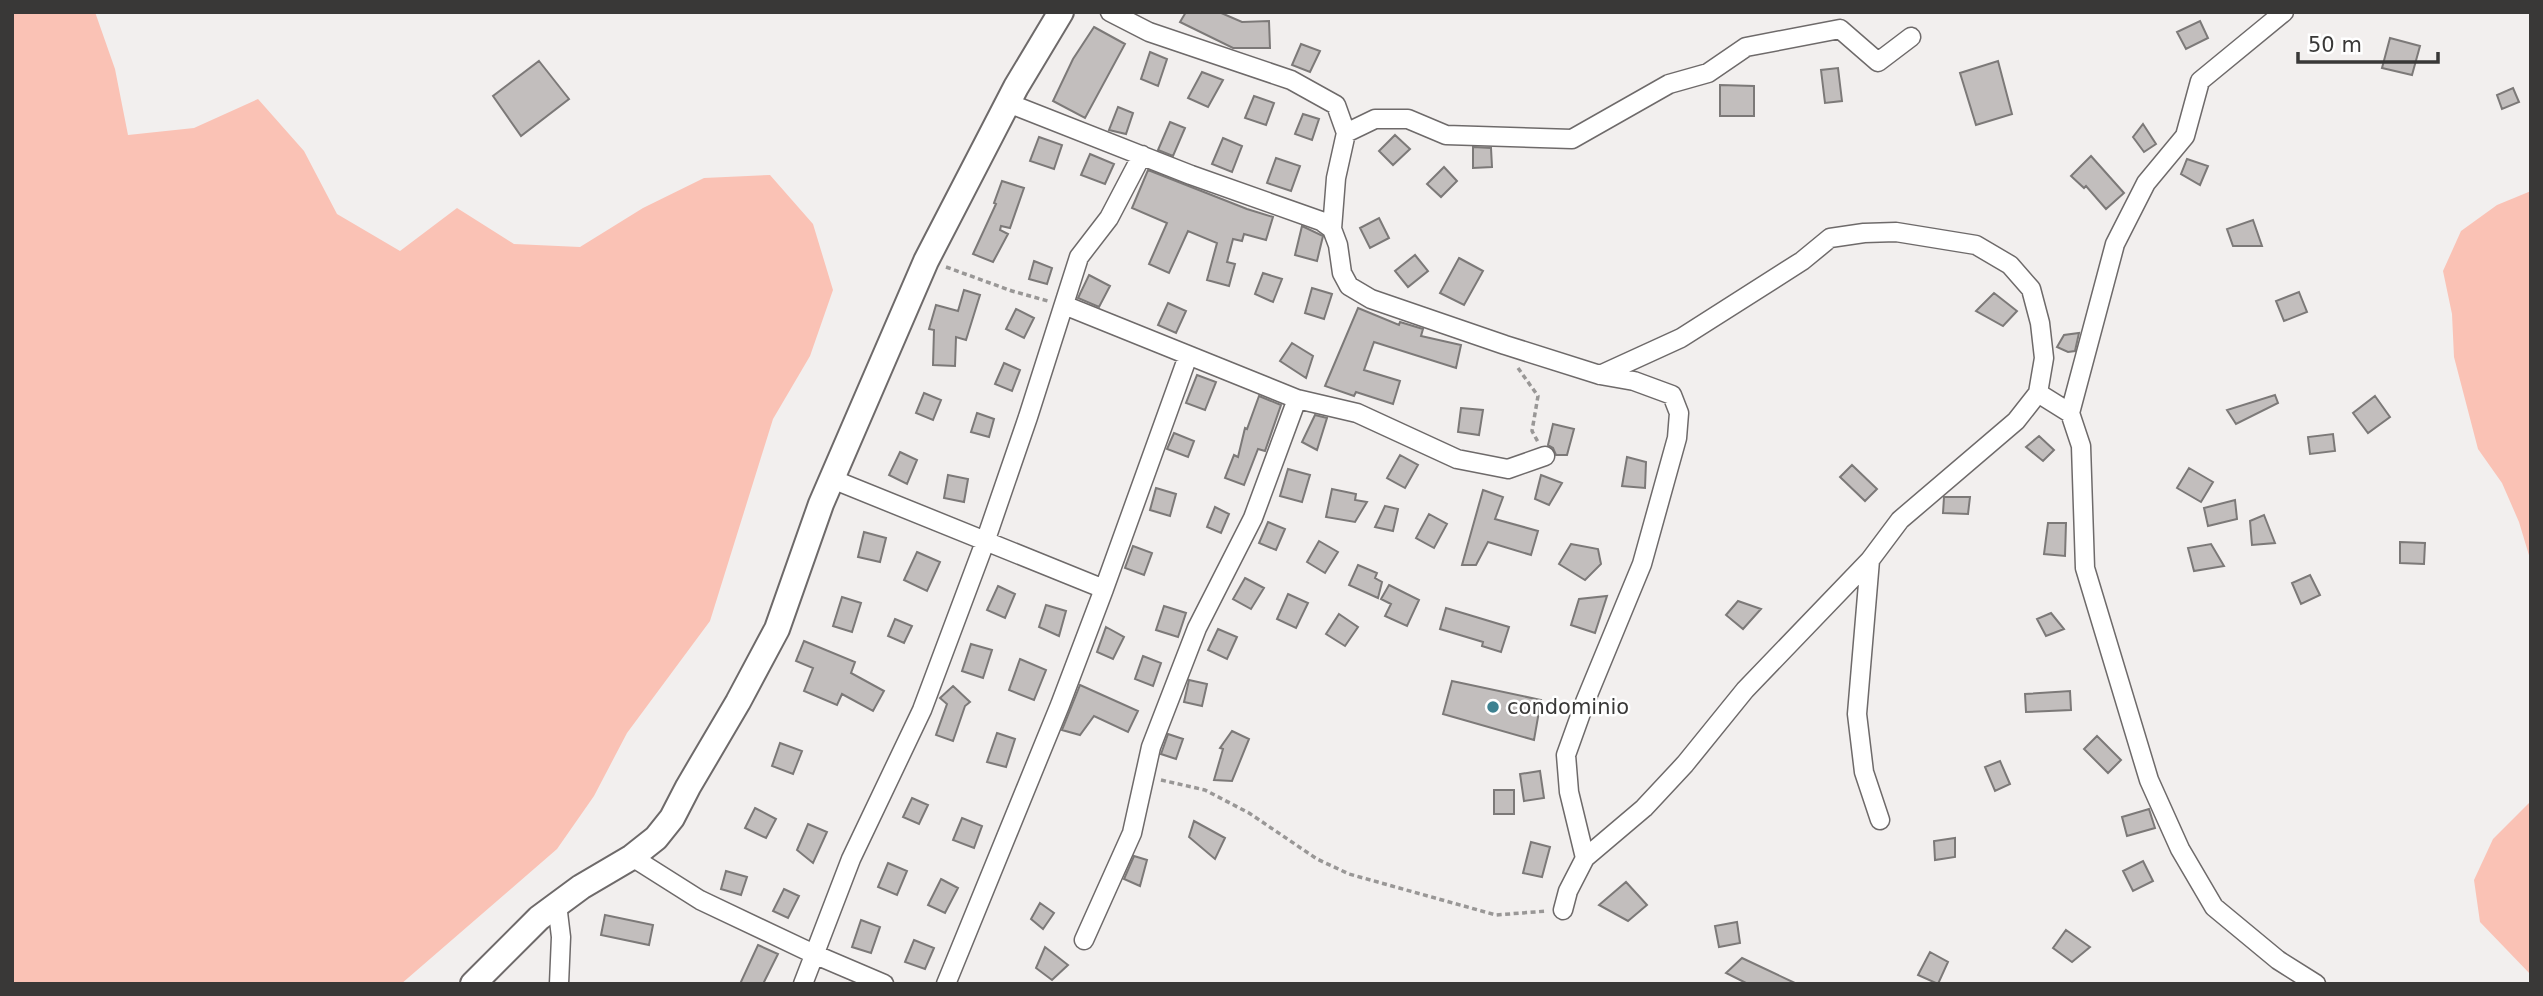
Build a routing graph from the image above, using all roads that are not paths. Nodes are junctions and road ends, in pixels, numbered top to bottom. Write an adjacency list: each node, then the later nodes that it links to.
1 (1060, 12): 5 (main road)
2 (1110, 12): 6 (street)
3 (2284, 12): 14 (street)
4 (1911, 37): 6 (street)
5 (1008, 103): 7 (street); 16 (main road)
6 (1346, 133): 8 (street)
7 (1142, 155): 8 (street); 9 (street)
8 (1332, 229): 11 (street)
9 (1063, 305): 10 (street); 17 (street)
10 (1188, 356): 13 (street); 19 (street)
11 (1600, 375): 12 (street); 22 (street)
12 (2038, 393): 14 (street); 18 (street)
13 (1297, 399): 15 (street); 25 (street)
14 (2070, 413): 32 (street)
15 (1545, 456)
16 (832, 479): 17 (street); 21 (main road)
17 (985, 542): 19 (street); 26 (street)
18 (1870, 560): 20 (street); 22 (street)
19 (1104, 589): 31 (street)
20 (1880, 820)
21 (632, 857): 23 (main road); 26 (street)
22 (1585, 858): 24 (street)
23 (557, 904): 27 (main road); 28 (street)
24 (1563, 910)
25 (1084, 940)
26 (816, 956): 29 (street); 30 (street)
27 (473, 984)
28 (559, 984)
29 (803, 984)
30 (884, 984)
31 (946, 984)
32 (2316, 984)

